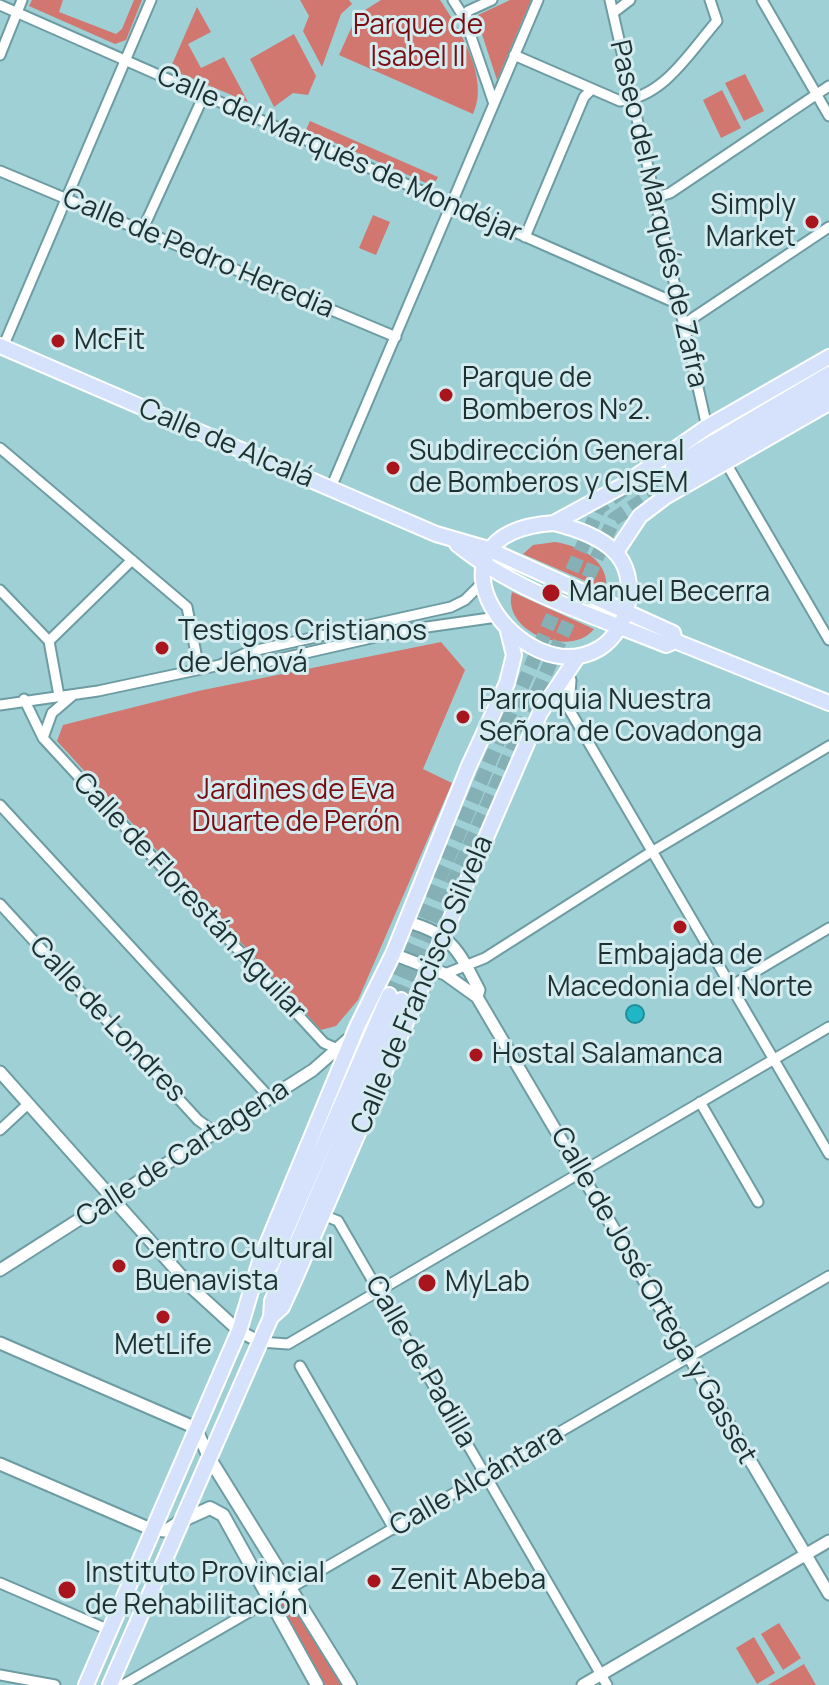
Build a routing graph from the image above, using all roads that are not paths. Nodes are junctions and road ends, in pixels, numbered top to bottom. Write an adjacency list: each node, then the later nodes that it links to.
1 (22, 0): 11 (street)
2 (151, 0): 16 (street)
3 (453, 0): 13 (street)
4 (492, 0): 13 (street)
5 (538, 0): 15 (street)
6 (610, 0): 12 (street, Paseo del Marqués de Zafra)
7 (630, 0): 12 (street)
8 (710, 0): 21 (street)
9 (762, 0): 20 (street)
10 (0, 5): 11 (street, Calle del Marqués de Mondéjar)
11 (17, 13): 14 (street); 16 (street, Calle del Marqués de Mondéjar)
12 (613, 13): 21 (street, Paseo del Marqués de Zafra)
13 (465, 19): 22 (street)
14 (0, 55)
15 (514, 55): 18 (street); 22 (street)
16 (125, 60): 19 (street, Calle del Marqués de Mondéjar); 26 (street)
17 (829, 86): 20 (street)
18 (591, 90): 21 (street); 30 (street)
19 (204, 95): 27 (street, Calle del Marqués de Mondéjar); 29 (street)
20 (817, 96): 23 (street); 25 (street)
21 (632, 100): 25 (street, Paseo del Marqués de Zafra)
22 (494, 104): 27 (street)
23 (829, 116)
24 (0, 171): 26 (street, Calle de Pedro Heredia)
25 (654, 198): 31 (street, Paseo del Marqués de Zafra)
26 (69, 199): 29 (street, Calle de Pedro Heredia); 34 (street)
27 (451, 205): 30 (street, Calle del Marqués de Mondéjar); 33 (street)
28 (829, 227): 32 (street)
29 (142, 231): 33 (street, Calle de Pedro Heredia)
30 (525, 237): 31 (street, Calle del Marqués de Mondéjar)
31 (678, 304): 32 (street, Paseo del Marqués de Zafra)
32 (684, 324): 39 (street, Paseo del Marqués de Zafra)
33 (396, 337): 42 (street)
34 (2, 347): 42 (main road, Calle de Alcalá)
35 (829, 357): 39 (main road)
36 (829, 374): 37 (main road)
37 (829, 389)
38 (829, 403): 41 (main road)
39 (707, 427): 43 (main road)
40 (0, 448): 47 (street)
41 (726, 463): 46 (main road); 54 (street)
42 (330, 490): 44 (main road, Calle de Alcalá)
43 (554, 523): 45 (main road); 46 (main road)
44 (453, 541): 45 (main road, Calle de Alcalá); 48 (main road, Calle de Alcalá)
45 (488, 549): 48 (main road); 52 (main road, Calle de Alcalá)
46 (616, 552): 52 (main road)
47 (132, 560): 55 (street); 58 (street)
48 (482, 564): 49 (main road); 52 (main road, Calle de Alcalá)
49 (483, 582): 51 (main road); 57 (street)
50 (0, 590): 55 (street)
51 (497, 617): 53 (main road); 57 (street)
52 (624, 619): 56 (main road); 64 (main road, Calle de Alcalá)
53 (508, 631): 56 (main road); 71 (main road, Calle de Francisco Silvela)
54 (829, 639)
55 (49, 641): 61 (street)
56 (578, 656): 59 (main road, Calle de Francisco Silvela)
57 (225, 663): 58 (street)
58 (199, 669): 60 (street)
59 (566, 672): 69 (street); 73 (main road, Calle de Francisco Silvela)
60 (73, 695): 61 (street); 66 (street)
61 (59, 696): 63 (street)
62 (0, 698): 63 (street)
63 (20, 700): 65 (street); 66 (street, Calle de Florestán Aguilar)
64 (829, 703)
65 (0, 705)
66 (43, 738): 82 (street, Calle de Florestán Aguilar)
67 (829, 746): 69 (street)
68 (0, 805): 85 (street)
69 (652, 852): 75 (street); 78 (street)
70 (0, 904): 89 (street, Calle de Londres)
71 (407, 922): 73 (street); 74 (main road, Calle de Francisco Silvela)
72 (829, 928): 78 (street)
73 (445, 936): 75 (street, Calle de José Ortega y Gasset); 76 (main road, Calle de Francisco Silvela)
74 (393, 954): 76 (street, Calle de José Ortega y Gasset); 80 (main road, Calle de Francisco Silvela)
75 (467, 966): 77 (street); 79 (street, Calle de José Ortega y Gasset)
76 (430, 969): 77 (street, Calle de José Ortega y Gasset); 94 (main road, Calle de Francisco Silvela)
77 (445, 974): 79 (street, Calle de José Ortega y Gasset)
78 (731, 986): 83 (street)
79 (477, 997): 91 (street, Calle de José Ortega y Gasset)
80 (357, 1027): 82 (street, Calle de Cartagena); 97 (main road, Calle de Francisco Silvela)
81 (829, 1027): 83 (street)
82 (340, 1050): 85 (street, Calle de Cartagena)
83 (774, 1059): 86 (street); 90 (street)
84 (0, 1072): 87 (street)
85 (270, 1098): 89 (street, Calle de Cartagena)
86 (700, 1102): 91 (street); 93 (street)
87 (28, 1104): 88 (street); 92 (street)
88 (0, 1130)
89 (216, 1133): 92 (street, Calle de Cartagena)
90 (829, 1154)
91 (581, 1172): 98 (street); 103 (street, Calle de José Ortega y Gasset)
92 (112, 1199): 95 (street, Calle de Cartagena); 100 (street)
93 (758, 1202)
94 (323, 1215): 98 (street, Calle de Padilla); 99 (main road, Calle de Francisco Silvela)
95 (0, 1270)
96 (829, 1276): 103 (street, Calle Alcántara)
97 (257, 1280): 99 (main road, Calle de Francisco Silvela); 100 (main road, Calle de Francisco Silvela)
98 (379, 1292): 101 (street); 108 (street, Calle de Padilla)
99 (271, 1317): 101 (main road, Calle de Francisco Silvela)
100 (239, 1331): 101 (street); 105 (main road, Calle de Francisco Silvela)
101 (260, 1342): 106 (main road, Calle de Francisco Silvela)
102 (0, 1343): 105 (street)
103 (689, 1357): 108 (street, Calle Alcántara); 114 (street, Calle de José Ortega y Gasset)
104 (300, 1366): 110 (street)
105 (196, 1428): 106 (street); 111 (main road, Calle de Francisco Silvela)
106 (208, 1456): 109 (main road, Calle de Francisco Silvela); 116 (main road)
107 (0, 1464): 111 (street)
108 (486, 1476): 110 (street, Calle Alcántara); 121 (street, Calle de Padilla)
109 (179, 1522): 111 (street); 112 (main road); 124 (main road, Calle de Francisco Silvela)
110 (394, 1529): 116 (street, Calle Alcántara)
111 (153, 1530): 119 (main road, Calle de Francisco Silvela)
112 (235, 1532): 116 (main road); 118 (main road)
113 (829, 1541): 114 (street)
114 (806, 1555): 117 (street, Calle de José Ortega y Gasset); 121 (street)
115 (0, 1583): 119 (street)
116 (287, 1592): 118 (street, Calle Alcántara); 127 (main road)
117 (829, 1594)
118 (270, 1602): 125 (street, Calle Alcántara); 126 (main road)
119 (109, 1630): 123 (main road, Calle de Francisco Silvela)
120 (0, 1675): 122 (street)
121 (604, 1680): 128 (street)
122 (55, 1685)
123 (86, 1685)
124 (110, 1685)
125 (123, 1685)
126 (317, 1685)
127 (350, 1685)
128 (583, 1685)

